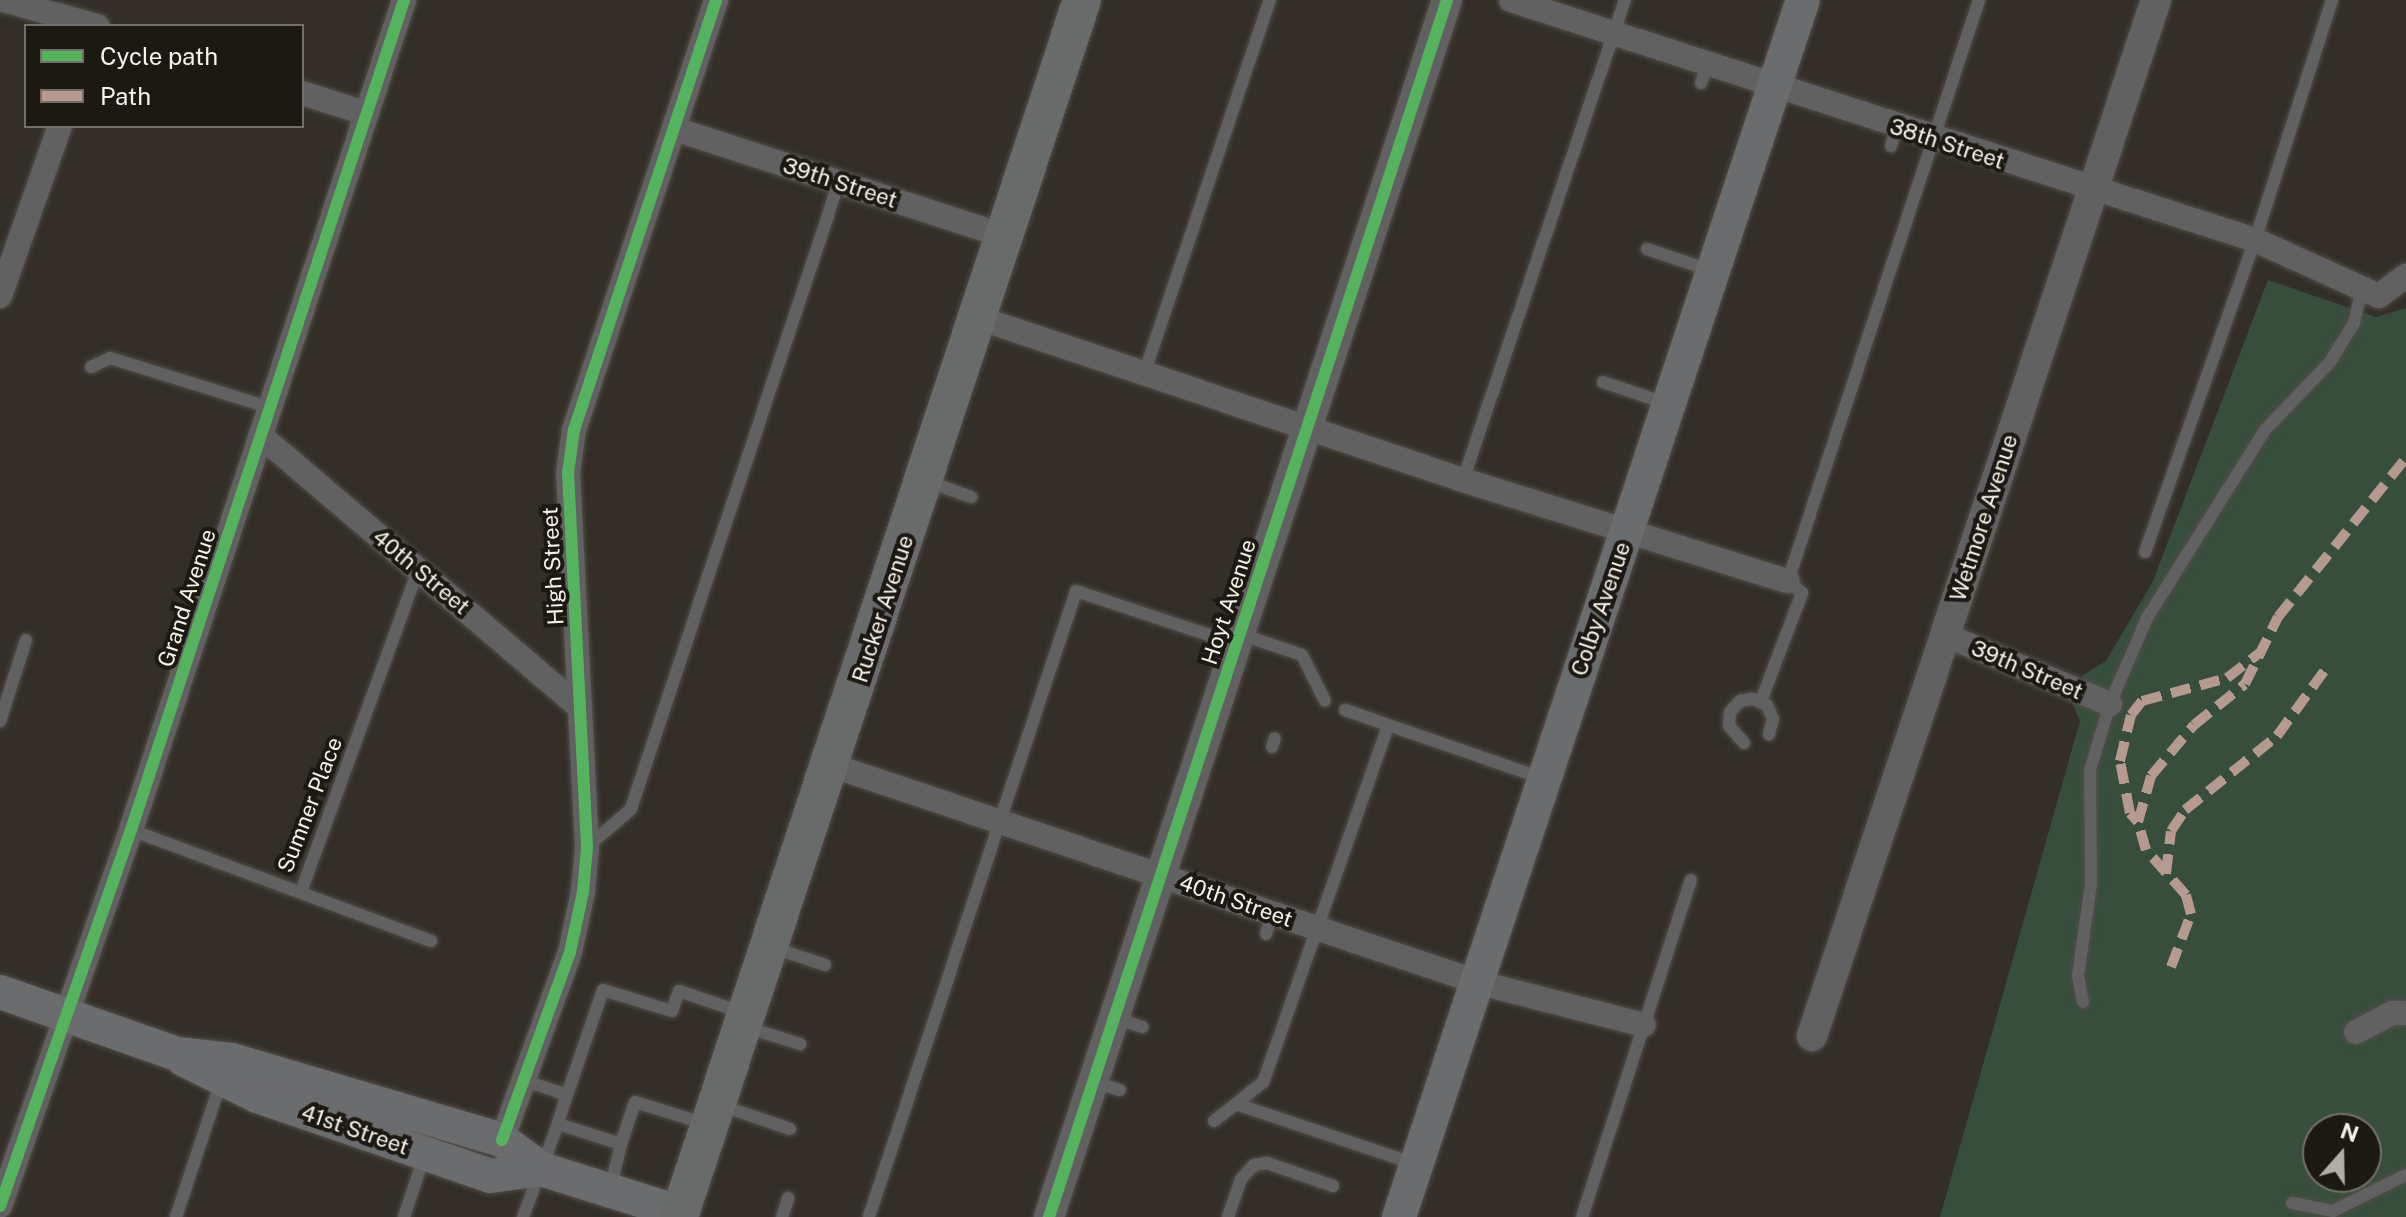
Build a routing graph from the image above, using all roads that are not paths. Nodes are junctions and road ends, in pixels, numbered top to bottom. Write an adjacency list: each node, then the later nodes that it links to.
1 (3, 0): 13 (street)
2 (404, 0): 17 (street, Grand Avenue)
3 (716, 0): 19 (street, High Street)
4 (1082, 0): 23 (main road, Rucker Avenue)
5 (1270, 0): 33 (lane)
6 (1447, 0): 37 (street, Hoyt Avenue)
7 (1511, 0): 14 (street, 38th Street)
8 (1625, 0): 14 (lane)
9 (1803, 0): 15 (main road, Colby Avenue)
10 (1979, 0): 20 (lane)
11 (2156, 0): 22 (street, Wetmore Avenue)
12 (2332, 0): 24 (lane)
13 (88, 18)
14 (1613, 35): 15 (street, 38th Street); 40 (lane)
15 (1773, 89): 20 (street, 38th Street); 27 (main road, Colby Avenue)
16 (304, 94): 17 (street)
17 (365, 113): 36 (street, Grand Avenue)
18 (59, 128): 26 (street)
19 (675, 129): 21 (street, 39th Street); 52 (street, High Street)
20 (1933, 139): 22 (street, 38th Street); 45 (lane)
21 (839, 182): 23 (street, 39th Street); 62 (lane)
22 (2093, 191): 24 (street, 38th Street); 46 (street, Wetmore Avenue)
23 (1005, 236): 31 (main road, Rucker Avenue)
24 (2255, 240): 29 (street, 38th Street); 43 (lane)
25 (1647, 249): 27 (lane)
26 (7, 254): 30 (street)
27 (1713, 271): 35 (main road, Colby Avenue)
28 (2406, 276): 29 (street)
29 (2371, 293): 51 (lane)
30 (0, 296)
31 (979, 318): 33 (street); 39 (main road, Rucker Avenue)
32 (91, 367): 36 (lane)
33 (1144, 374): 37 (street)
34 (1603, 382): 35 (lane)
35 (1669, 404): 42 (main road, Colby Avenue)
36 (272, 408): 38 (street, Grand Avenue)
37 (1307, 427): 40 (street); 47 (street, Hoyt Avenue)
38 (262, 437): 44 (street, 40th Street); 61 (street, Grand Avenue)
39 (925, 480): 41 (lane); 58 (main road, Rucker Avenue)
40 (1463, 480): 42 (street)
41 (971, 497)
42 (1628, 528): 45 (street); 59 (main road, Colby Avenue)
43 (2145, 552)
44 (418, 570): 52 (street, 40th Street); 65 (lane, Sumner Place)
45 (1788, 581): 50 (lane)
46 (1945, 635): 51 (street, 39th Street); 80 (street, Wetmore Avenue)
47 (1238, 639): 49 (lane); 60 (lane); 63 (street, Hoyt Avenue)
48 (26, 640): 54 (lane)
49 (1325, 701)
50 (1761, 701): 56 (lane); 57 (lane)
51 (2110, 704): 72 (lane)
52 (580, 708): 62 (street, High Street)
53 (1345, 710): 55 (lane)
54 (0, 721)
55 (1388, 726): 59 (lane); 66 (lane)
56 (1769, 734)
57 (1744, 743)
58 (831, 765): 60 (street, 40th Street); 68 (main road, Rucker Avenue)
59 (1544, 779): 70 (main road, Colby Avenue)
60 (1000, 822): 63 (street, 40th Street); 108 (lane)
61 (131, 830): 65 (lane, Sumner Place); 74 (street, Grand Avenue)
62 (587, 847): 83 (street, High Street)
63 (1161, 876): 66 (street, 40th Street); 75 (street, Hoyt Avenue)
64 (1691, 880): 77 (lane)
65 (302, 889): 67 (lane)
66 (1314, 928): 70 (street, 40th Street); 86 (lane)
67 (431, 941)
68 (770, 947): 69 (lane); 76 (main road, Rucker Avenue)
69 (825, 965)
70 (1477, 982): 77 (street, 40th Street); 95 (main road, Colby Avenue)
71 (0, 992): 74 (main road, 41st Street)
72 (2083, 1002)
73 (2406, 1013): 79 (street)
74 (69, 1014): 82 (main road, 41st Street); 102 (street, Grand Avenue)
75 (1115, 1018): 78 (lane); 109 (street, Hoyt Avenue)
76 (745, 1020): 81 (lane); 85 (lane); 87 (main road, Rucker Avenue)
77 (1644, 1025): 112 (lane)
78 (1143, 1027)
79 (2356, 1032)
80 (1812, 1036)
81 (800, 1044)
82 (177, 1054): 84 (main road, 41st Street); 88 (main road, 41st Street)
83 (523, 1080): 85 (lane); 92 (street, High Street)
84 (221, 1082): 88 (main road, 41st Street); 104 (lane)
85 (567, 1095): 90 (lane)
86 (1236, 1104): 89 (lane); 95 (lane)
87 (713, 1115): 91 (lane); 93 (lane); 103 (main road, Rucker Avenue)
88 (362, 1116): 92 (main road, 41st Street); 94 (main road, 41st Street)
89 (1214, 1121)
90 (557, 1125): 93 (lane); 96 (lane)
91 (790, 1129)
92 (502, 1140): 96 (main road, 41st Street)
93 (621, 1144): 99 (lane)
94 (425, 1154): 96 (main road, 41st Street); 105 (lane)
95 (1416, 1165): 111 (main road, Colby Avenue)
96 (541, 1169): 99 (main road, 41st Street); 106 (lane)
97 (2406, 1175): 101 (lane)
98 (1333, 1186): 110 (lane)
99 (610, 1190): 103 (main road, 41st Street)
100 (788, 1198): 107 (lane)
101 (2292, 1203)
102 (0, 1206)
103 (684, 1216)
104 (176, 1217)
105 (404, 1217)
106 (523, 1217)
107 (782, 1217)
108 (869, 1217)
109 (1049, 1217)
110 (1228, 1217)
111 (1399, 1217)
112 (1582, 1217)

